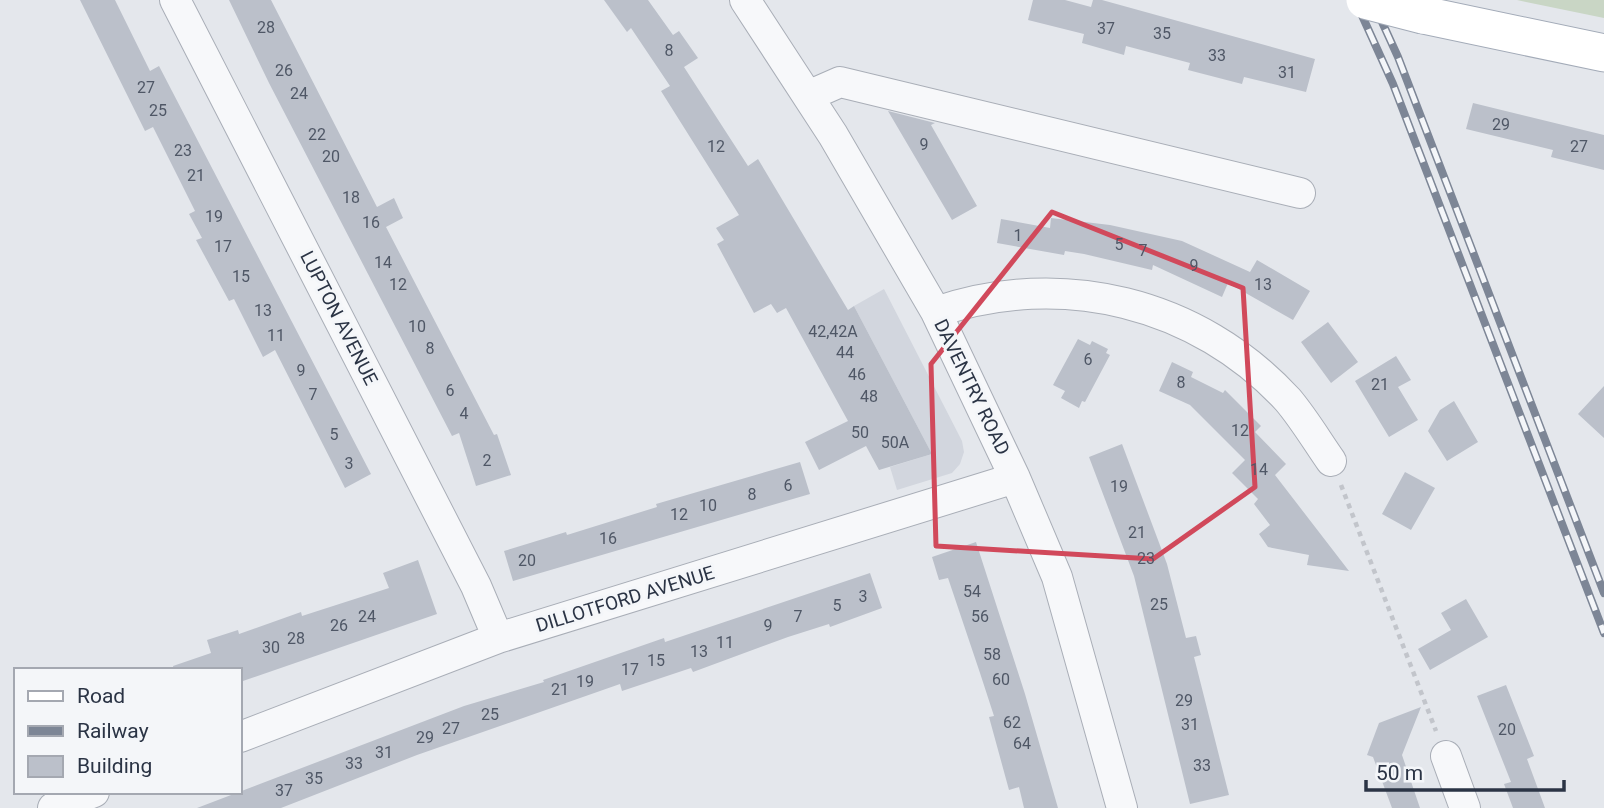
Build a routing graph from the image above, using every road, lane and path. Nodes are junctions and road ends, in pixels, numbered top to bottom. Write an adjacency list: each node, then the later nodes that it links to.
1 (175, 0): 10 (street, LUPTON AVENUE)
2 (1365, 0): 4 (main road, bridge)
3 (745, 2): 5 (street, DAVENTRY ROAD)
4 (1604, 53)
5 (808, 96): 6 (street); 7 (street, DAVENTRY ROAD)
6 (1300, 193)
7 (936, 312): 8 (street); 9 (street, DAVENTRY ROAD)
8 (1331, 461): 12 (path)
9 (1015, 478): 10 (street, DILLOTFORD AVENUE); 15 (street, DAVENTRY ROAD)
10 (498, 638): 11 (street, DILLOTFORD AVENUE)
11 (242, 736)
12 (1446, 757): 16 (street)
13 (89, 794): 14 (street)
14 (53, 808)
15 (1122, 808)
16 (1465, 808)

